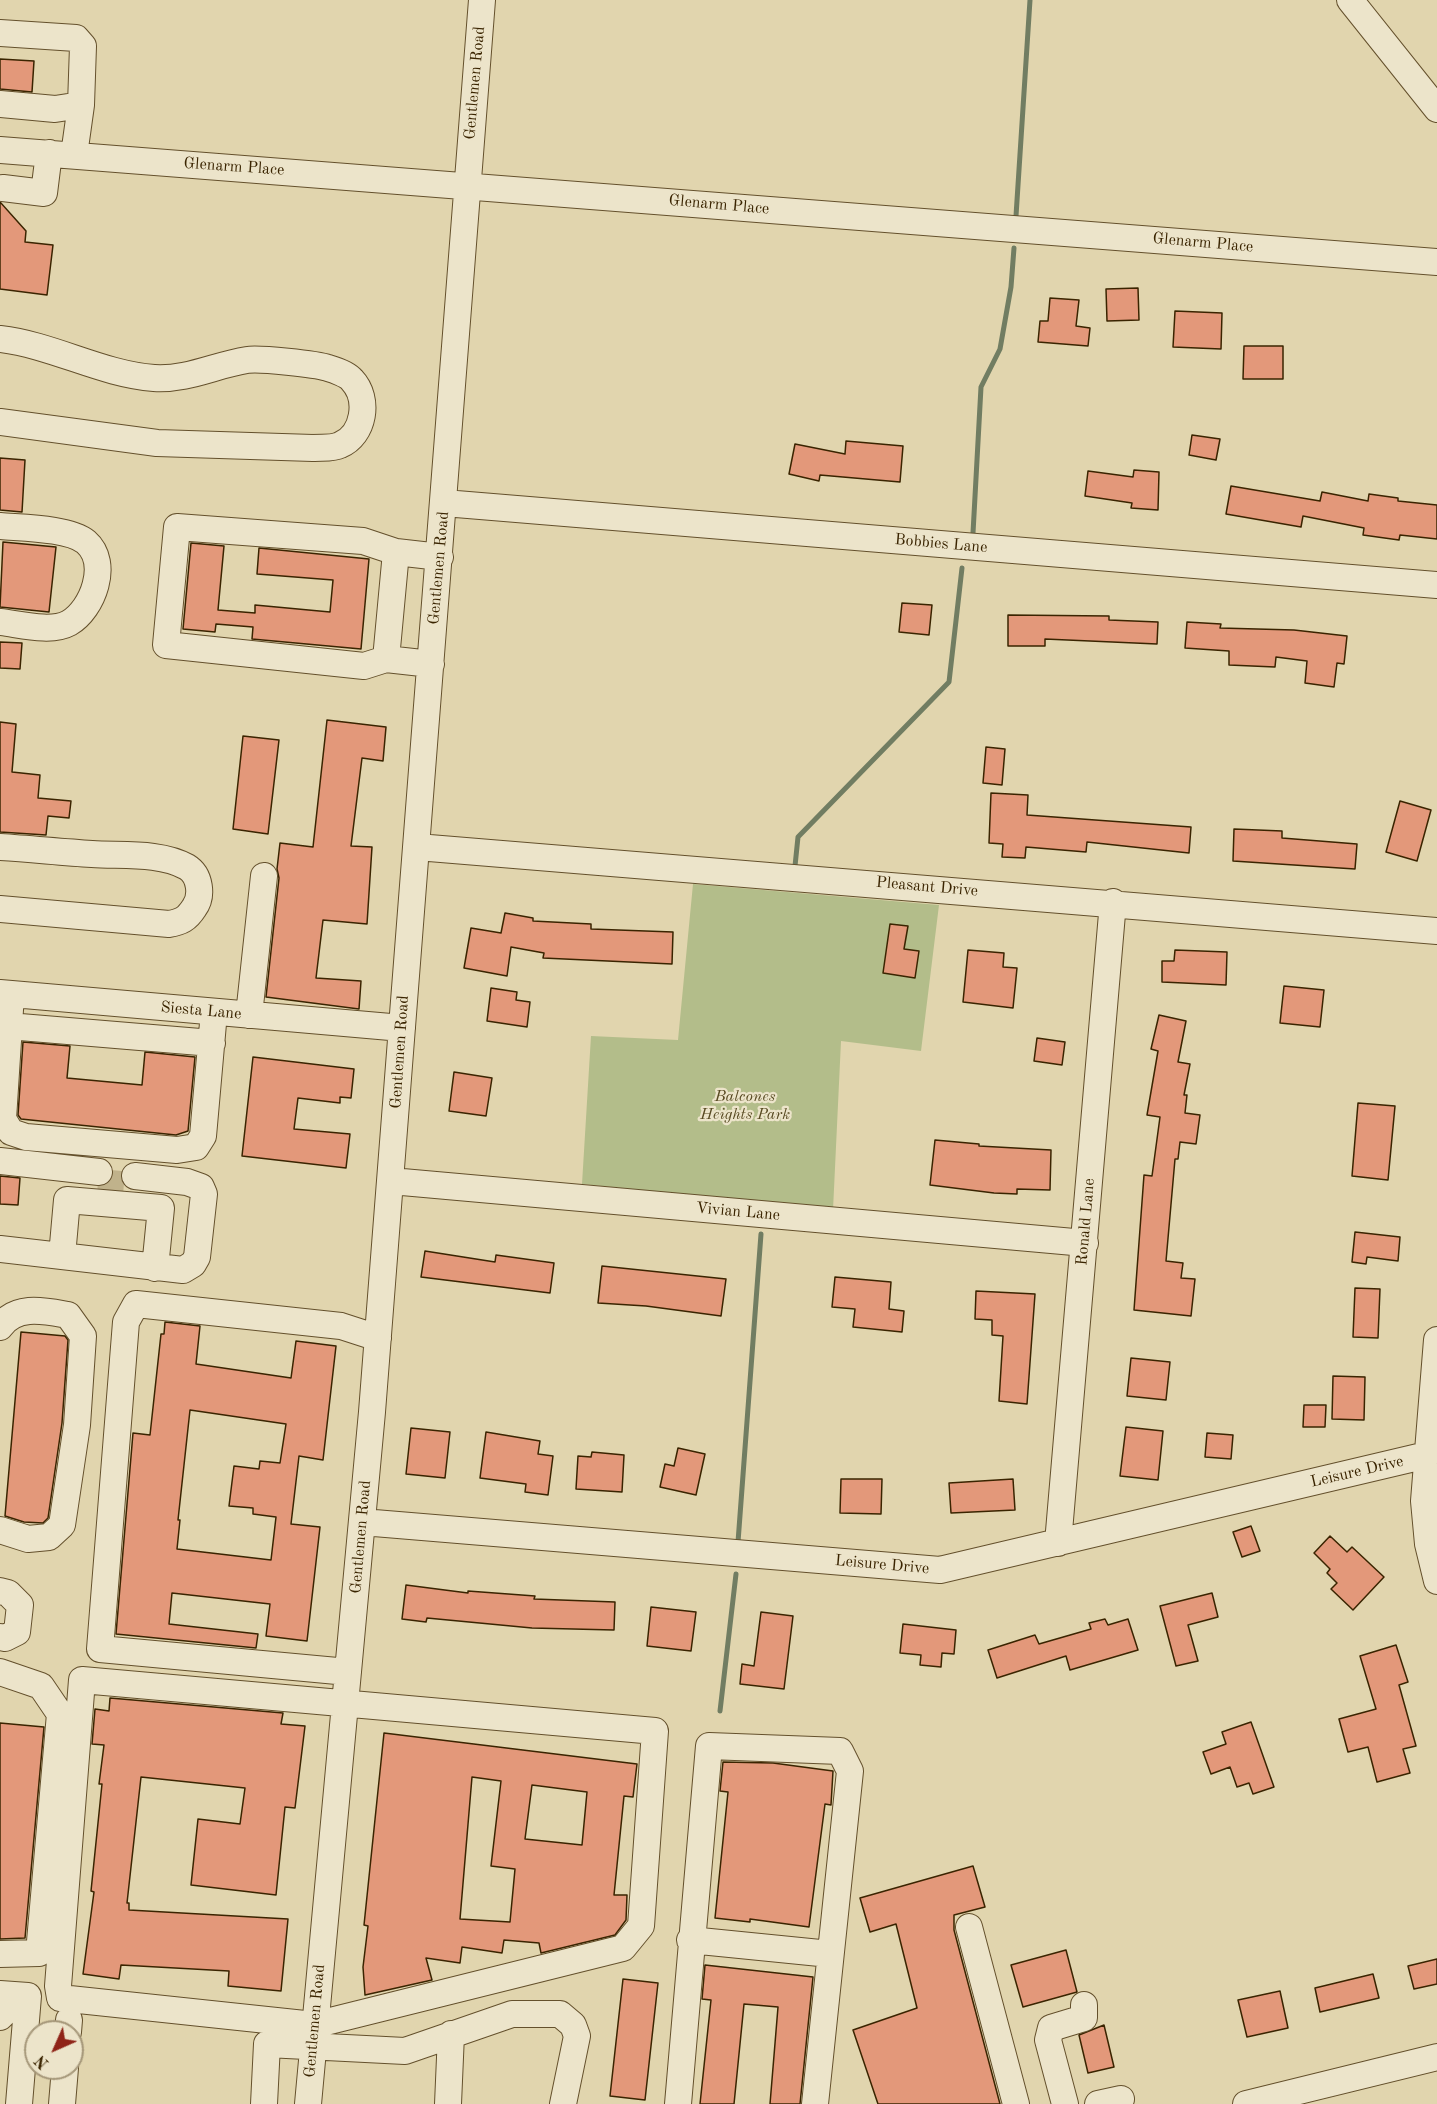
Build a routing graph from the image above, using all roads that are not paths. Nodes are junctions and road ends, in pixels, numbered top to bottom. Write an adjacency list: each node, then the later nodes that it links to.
1 (482, 0): 9 (street, Gentlemen Road)
2 (1350, 0): 6 (street)
3 (0, 33): 5 (street)
4 (0, 104): 5 (street)
5 (81, 105): 8 (street)
6 (1437, 109)
7 (3, 150): 8 (street, Glenarm Place); 10 (street)
8 (62, 154): 9 (street, Glenarm Place); 10 (street)
9 (467, 185): 11 (street, Glenarm Place); 14 (street, Gentlemen Road)
10 (2, 188)
11 (1437, 262)
12 (0, 339): 13 (street)
13 (0, 423)
14 (444, 502): 17 (street, Gentlemen Road); 18 (street, Bobbies Lane)
15 (0, 526): 19 (street)
16 (396, 552): 17 (street); 20 (street); 20 (street)
17 (440, 557): 21 (street, Gentlemen Road)
18 (1437, 585)
19 (0, 622)
20 (386, 659): 21 (street)
21 (431, 664): 23 (street, Gentlemen Road)
22 (0, 847): 26 (street)
23 (417, 847): 25 (street, Pleasant Drive); 32 (street, Gentlemen Road)
24 (264, 876): 30 (street)
25 (1113, 902): 27 (street, Pleasant Drive); 38 (street, Ronald Lane)
26 (0, 909)
27 (1437, 931)
28 (5, 994): 29 (street, Siesta Lane); 31 (street)
29 (214, 1012): 30 (street, Siesta Lane); 33 (street)
30 (249, 1015): 32 (street, Siesta Lane)
31 (8, 1026): 33 (street); 33 (street)
32 (402, 1028): 37 (street, Gentlemen Road)
33 (212, 1043)
34 (0, 1161): 35 (street)
35 (93, 1175)
36 (140, 1180): 41 (street)
37 (391, 1181): 38 (street, Vivian Lane); 43 (street, Gentlemen Road)
38 (1084, 1243): 48 (street, Ronald Lane)
39 (0, 1249): 40 (street)
40 (62, 1257): 41 (street); 41 (street)
41 (155, 1268)
42 (0, 1327): 47 (street)
43 (378, 1338): 46 (street, Gentlemen Road); 53 (street)
44 (1437, 1340): 45 (street)
45 (1427, 1455): 48 (street, Leisure Drive); 49 (street)
46 (362, 1522): 48 (street, Leisure Drive); 53 (street, Gentlemen Road)
47 (0, 1530)
48 (1058, 1543)
49 (1437, 1581)
50 (0, 1591): 51 (street)
51 (0, 1637)
52 (0, 1672): 57 (street)
53 (348, 1672): 54 (street, Gentlemen Road)
54 (345, 1703): 63 (street, Gentlemen Road); 63 (street); 63 (street)
55 (969, 1928): 74 (street)
56 (690, 1940): 58 (street); 58 (street); 72 (street)
57 (0, 1954)
58 (830, 1954): 73 (street)
59 (7, 1995): 61 (street); 66 (street)
60 (1084, 2005): 75 (street)
61 (0, 2017)
62 (451, 2034): 63 (street); 70 (street); 71 (street)
63 (314, 2035): 68 (street); 69 (street, Gentlemen Road)
64 (1437, 2057): 76 (street)
65 (64, 2080): 67 (street)
66 (19, 2104)
67 (62, 2104)
68 (264, 2104)
69 (308, 2104)
70 (448, 2104)
71 (563, 2104)
72 (678, 2104)
73 (815, 2104)
74 (1016, 2104)
75 (1065, 2104)
76 (1246, 2104)

